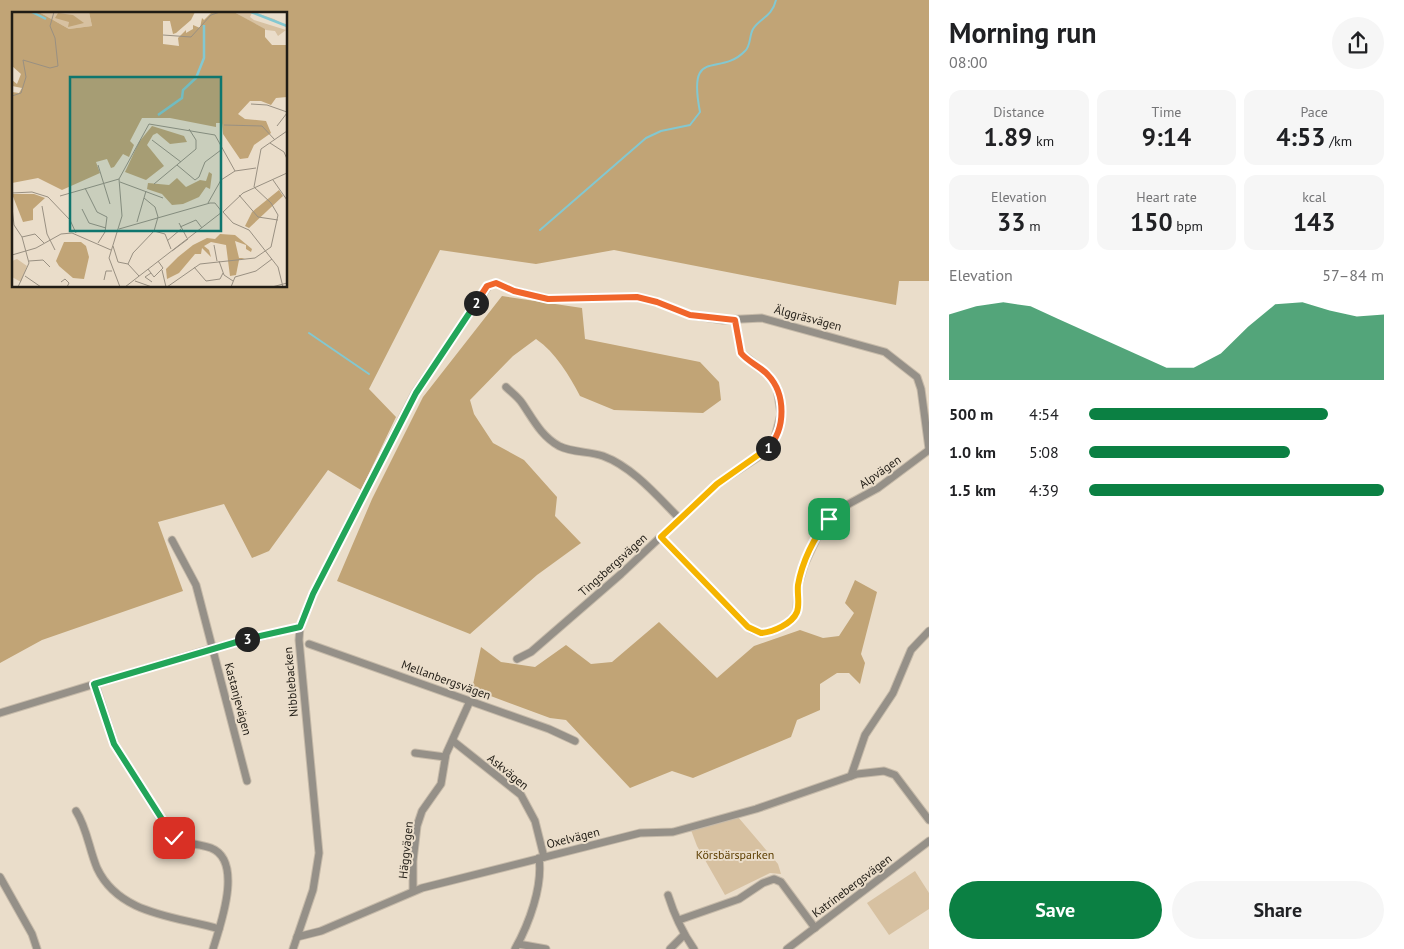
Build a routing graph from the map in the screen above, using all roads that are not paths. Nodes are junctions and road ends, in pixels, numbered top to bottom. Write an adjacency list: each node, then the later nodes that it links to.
1 (496, 283): 2 (street, Älggräsvägen); 8 (street, Nibblebacken)
2 (735, 320): 4 (street, Älggräsvägen); 5 (street, Tingsbergsvägen)
3 (506, 386): 5 (street)
4 (929, 449): 6 (street, Alpvägen)
5 (680, 519): 6 (street, Tingsbergsvägen)
6 (661, 537): 12 (street, Tingsbergsvägen)
7 (172, 540): 11 (street, Kastanjevägen)
8 (300, 627): 11 (street); 33 (street, Nibblebacken)
9 (929, 631): 20 (street)
10 (309, 644): 14 (street, Mellanbergsvägen)
11 (212, 648): 13 (street); 21 (street, Kastanjevägen)
12 (517, 659)
13 (94, 684): 15 (street); 31 (street)
14 (470, 701): 16 (street, Mellanbergsvägen); 17 (street, Häggvägen)
15 (0, 713)
16 (575, 741)
17 (452, 742): 19 (street, Häggvägen); 25 (street, Askvägen)
18 (414, 753): 19 (street)
19 (446, 757): 27 (street, Häggvägen)
20 (854, 775): 23 (street, Oxelvägen); 25 (street, Oxelvägen)
21 (247, 781)
22 (76, 811): 31 (street)
23 (929, 820)
24 (929, 837): 30 (street, Katrinebergsvägen)
25 (542, 858): 27 (street, Oxelvägen); 34 (street, Askvägen)
26 (0, 877): 35 (street)
27 (414, 891): 33 (street, Oxelvägen)
28 (668, 894): 29 (street)
29 (680, 920): 30 (street); 32 (street)
30 (815, 928): 41 (street, Katrinebergsvägen)
31 (219, 929): 36 (street)
32 (684, 936): 39 (street); 40 (street)
33 (297, 937): 37 (street, Nibblebacken)
34 (517, 947): 38 (street)
35 (37, 949)
36 (213, 949)
37 (293, 949)
38 (546, 949)
39 (670, 949)
40 (694, 949)
41 (787, 949)

